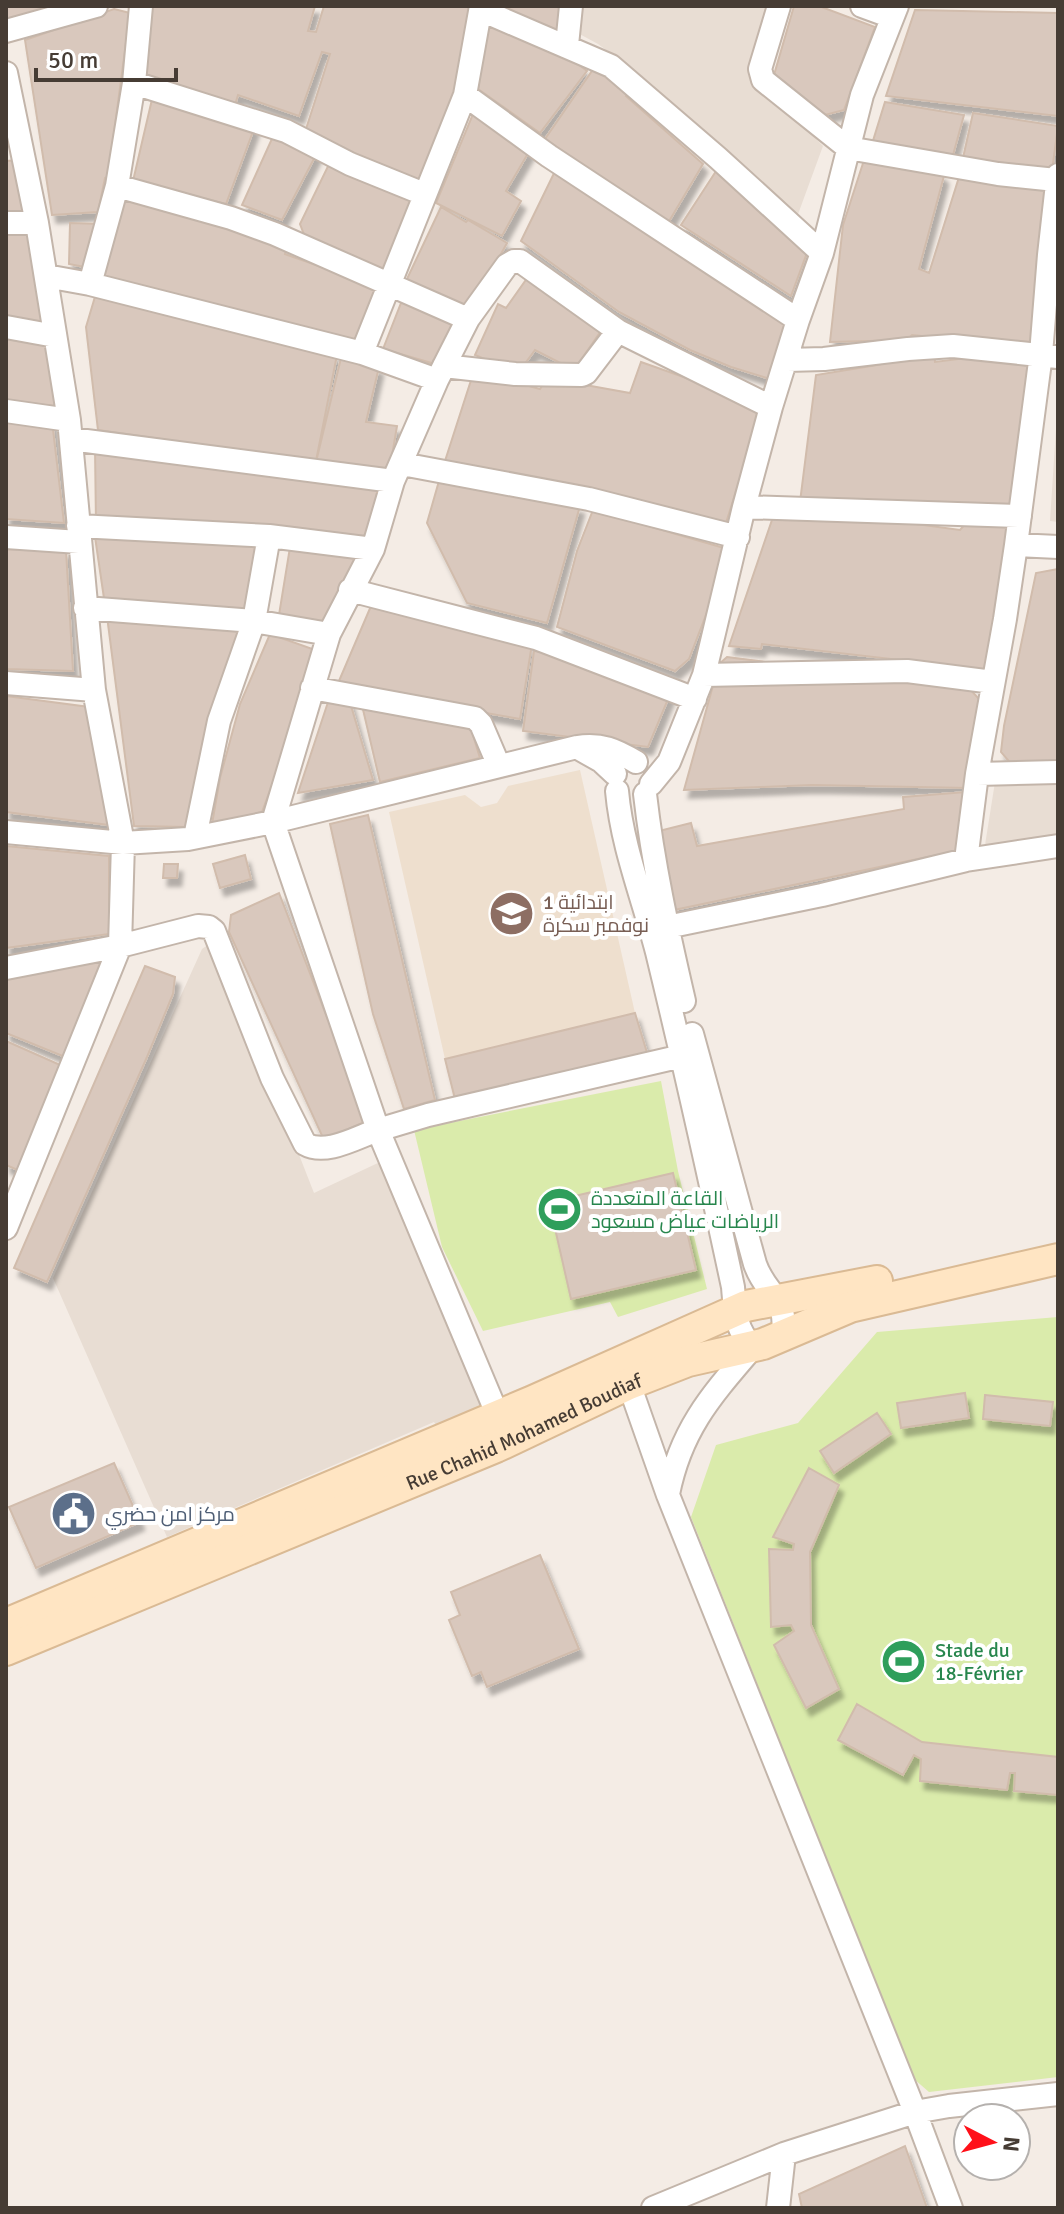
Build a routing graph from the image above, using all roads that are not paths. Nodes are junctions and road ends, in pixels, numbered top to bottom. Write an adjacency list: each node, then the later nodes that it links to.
1 (96, 6): 8 (street)
2 (141, 6): 11 (street)
3 (571, 6): 9 (street)
4 (779, 6): 13 (street)
5 (862, 6): 7 (street)
6 (481, 8): 9 (street); 12 (street)
7 (895, 11): 13 (street)
8 (6, 31)
9 (567, 45): 19 (street)
10 (6, 73): 18 (street)
11 (134, 83): 15 (street); 16 (street)
12 (465, 95): 16 (street); 25 (street)
13 (848, 148): 14 (street); 19 (street)
14 (1057, 178): 20 (street)
15 (117, 186): 22 (street); 23 (street)
16 (424, 194): 22 (street)
17 (6, 223): 18 (street)
18 (37, 223): 21 (street)
19 (822, 253): 25 (street)
20 (1053, 256): 30 (street)
21 (46, 276): 23 (street); 28 (street)
22 (389, 283): 24 (street); 29 (street)
23 (90, 284): 29 (street)
24 (468, 319): 27 (street); 32 (street)
25 (798, 320): 31 (street)
26 (6, 327): 28 (street)
27 (618, 331): 32 (street); 33 (street)
28 (55, 336): 35 (street)
29 (362, 353): 32 (street)
30 (1050, 356): 31 (street); 38 (street)
31 (787, 360): 33 (street)
32 (440, 373): 36 (street)
33 (771, 407): 37 (street)
34 (6, 411): 35 (street)
35 (70, 429): 36 (street); 39 (street)
36 (398, 472): 42 (street); 45 (street)
37 (744, 507): 38 (street); 42 (street)
38 (1020, 516): 43 (street)
39 (79, 534): 40 (street); 41 (street); 47 (street)
40 (269, 536): 45 (street); 48 (street)
41 (6, 537)
42 (738, 537): 50 (street)
43 (1016, 545): 44 (street); 51 (street)
44 (1058, 547)
45 (373, 549): 46 (street)
46 (350, 590): 49 (street); 55 (street)
47 (85, 608): 48 (street); 54 (street)
48 (254, 621): 49 (street); 64 (street)
49 (329, 634): 53 (street)
50 (704, 675): 51 (street); 55 (street)
51 (993, 682): 59 (street)
52 (6, 683): 54 (street)
53 (312, 688): 57 (street); 62 (street)
54 (94, 690): 65 (street)
55 (695, 699): 60 (street)
56 (577, 747): 57 (street); 60 (street); 61 (street)
57 (499, 766): 62 (street)
58 (1058, 772): 59 (street)
59 (977, 774): 67 (street)
60 (643, 776): 61 (street); 61 (street); 68 (street)
61 (616, 783): 71 (street)
62 (273, 822): 64 (street); 72 (street)
63 (6, 832): 65 (street)
64 (195, 837): 65 (street)
65 (123, 843): 69 (street)
66 (1058, 846): 67 (street)
67 (966, 860): 68 (street)
68 (667, 927): 76 (street)
69 (120, 946): 70 (street); 72 (street); 73 (street)
70 (6, 968)
71 (682, 1056): 72 (street); 77 (street)
72 (378, 1130): 81 (street)
73 (6, 1228)
74 (1058, 1239): 76 (main road, Rue Chahid Mohamed Boudiaf)
75 (1058, 1259): 78 (main road, Rue Chahid Mohamed Boudiaf)
76 (777, 1298): 77 (main road, Rue Chahid Mohamed Boudiaf); 78 (street)
77 (735, 1310): 79 (street); 81 (main road, Rue Chahid Mohamed Boudiaf)
78 (783, 1336): 79 (main road, Rue Chahid Mohamed Boudiaf)
79 (753, 1347): 80 (main road, Rue Chahid Mohamed Boudiaf); 82 (street)
80 (629, 1384): 82 (street); 84 (main road, Rue Chahid Mohamed Boudiaf)
81 (498, 1416): 83 (main road, Rue Chahid Mohamed Boudiaf)
82 (668, 1495): 86 (street)
83 (6, 1624)
84 (6, 1650)
85 (1058, 2094): 86 (street)
86 (915, 2112): 87 (street); 90 (street)
87 (784, 2154): 88 (street); 89 (street)
88 (653, 2208)
89 (778, 2208)
90 (951, 2208)

